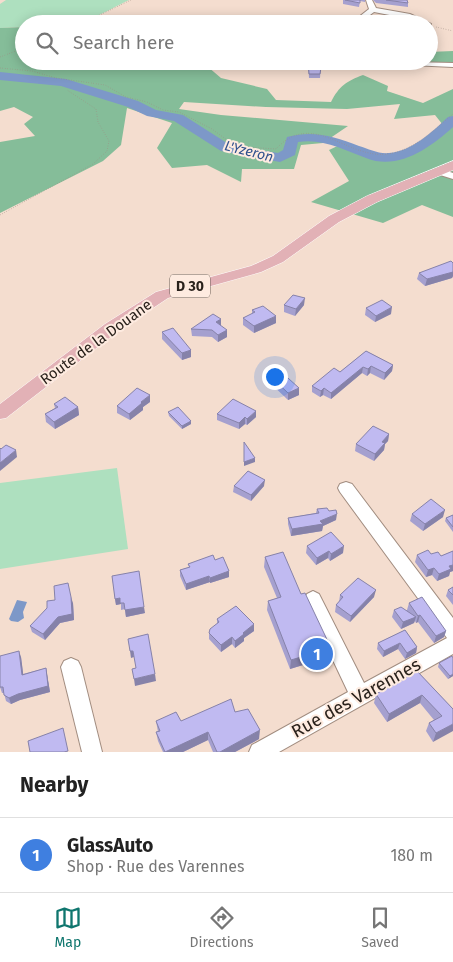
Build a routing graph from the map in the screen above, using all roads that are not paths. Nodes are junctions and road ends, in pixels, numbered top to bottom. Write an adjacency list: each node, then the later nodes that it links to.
1 (369, 0): 2 (street)
2 (373, 10): 3 (street); 4 (street)
3 (366, 15)
4 (401, 15)
5 (438, 64): 6 (street)
6 (453, 65)
7 (449, 171): 8 (main road, Route de la Douane / D 30)
8 (0, 413)
9 (346, 488): 11 (street)
10 (313, 599): 14 (street)
11 (453, 632)
12 (453, 644): 14 (street, Rue des Varennes)
13 (71, 666): 15 (street)
14 (360, 696): 16 (street, Rue des Varennes)
15 (92, 752)
16 (259, 752)

